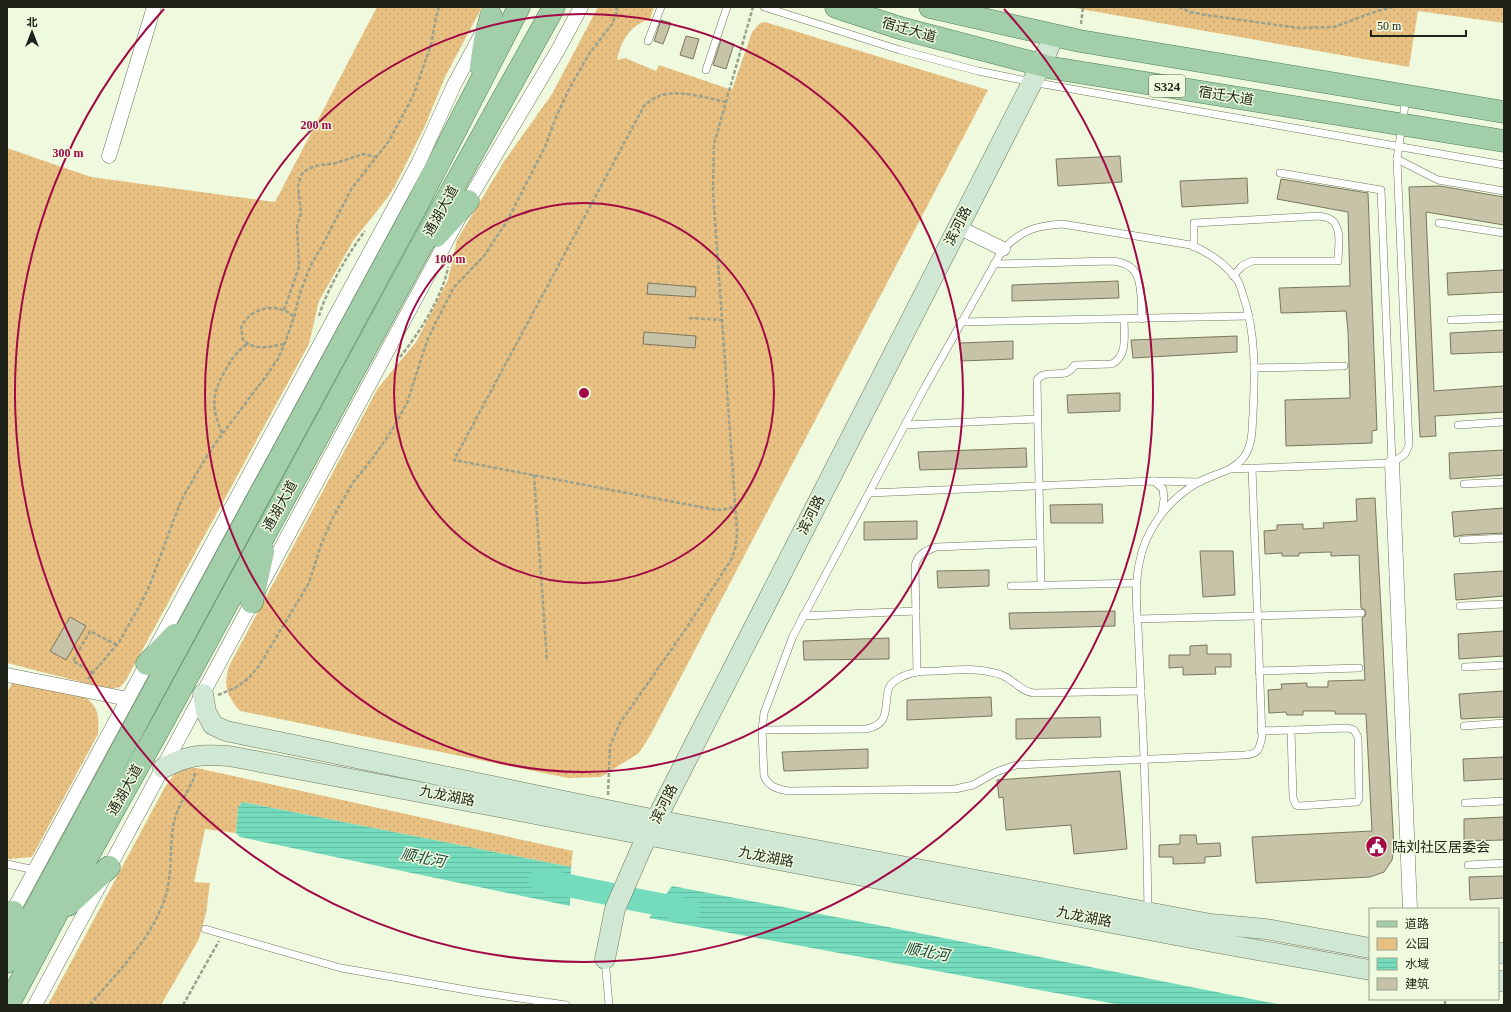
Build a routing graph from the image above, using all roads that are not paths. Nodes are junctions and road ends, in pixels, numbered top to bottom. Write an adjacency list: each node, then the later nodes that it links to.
1 (154, 7): 20 (street)
2 (554, 7): 10 (main road, 通湖大道)
3 (581, 7): 25 (street)
4 (661, 7): 12 (lane)
5 (726, 7): 13 (lane)
6 (764, 7): 14 (lane)
7 (836, 7): 14 (main road, 宿迁大道 / S324)
8 (930, 7): 11 (main road, 宿迁大道 / S324)
9 (509, 9): 68 (main road, 通湖大道); 72 (street)
10 (544, 17): 31 (main road, 通湖大道)
11 (1054, 36): 14 (street, 滨河路); 15 (main road, 宿迁大道 / S324)
12 (648, 41)
13 (706, 70)
14 (1037, 74): 17 (main road, 宿迁大道 / S324); 19 (lane); 27 (street, 滨河路)
15 (1406, 96): 16 (main road, 宿迁大道 / S324); 17 (lane)
16 (1504, 112)
17 (1402, 125): 18 (main road, 宿迁大道 / S324); 19 (lane)
18 (1504, 141)
19 (1399, 147): 21 (lane); 22 (lane)
20 (108, 156)
21 (1397, 159): 24 (lane); 46 (lane)
22 (1504, 165)
23 (1280, 173): 46 (lane)
24 (1504, 191)
25 (468, 201): 31 (main road); 63 (street)
26 (1439, 223): 28 (lane)
27 (958, 227): 30 (street); 91 (street, 滨河路)
28 (1504, 234)
29 (1194, 247): 30 (lane); 33 (lane); 33 (lane)
30 (1003, 249): 32 (lane)
31 (417, 255): 56 (main road, 通湖大道)
32 (994, 264): 37 (lane); 39 (lane)
33 (1233, 276): 34 (lane)
34 (1249, 316): 37 (lane); 41 (lane)
35 (1504, 318): 38 (lane)
36 (1124, 319): 37 (lane); 39 (lane); 42 (lane)
37 (1142, 319)
38 (1451, 320)
39 (961, 322): 45 (lane)
40 (1344, 366): 41 (lane)
41 (1254, 368): 48 (lane)
42 (1037, 419): 45 (lane); 53 (lane)
43 (1504, 422): 44 (lane)
44 (1458, 424)
45 (905, 425): 54 (lane)
46 (1392, 463): 47 (lane); 97 (street)
47 (1252, 468): 48 (lane); 69 (lane)
48 (1231, 469): 50 (lane)
49 (1153, 481): 50 (lane); 53 (lane); 55 (lane)
50 (1200, 482): 55 (lane)
51 (1504, 482): 52 (lane)
52 (1464, 484)
53 (1038, 486): 54 (lane); 59 (lane)
54 (869, 493): 70 (lane)
55 (1162, 514): 60 (lane)
56 (269, 527): 63 (main road); 99 (main road, 通湖大道)
57 (1504, 538): 58 (lane)
58 (1462, 540)
59 (1039, 543): 62 (lane); 66 (lane)
60 (1136, 583): 62 (lane); 71 (lane)
61 (1011, 586): 62 (lane)
62 (1041, 586)
63 (252, 602): 80 (street)
64 (1504, 604): 65 (lane)
65 (1460, 606)
66 (916, 611): 70 (lane); 77 (lane)
67 (1361, 613): 69 (lane)
68 (195, 614): 72 (main road); 105 (main road, 通湖大道)
69 (1257, 615): 71 (lane); 76 (lane)
70 (803, 616): 84 (lane)
71 (1137, 619): 79 (lane)
72 (147, 664): 81 (street)
73 (1504, 665): 74 (lane)
74 (1465, 667)
75 (1359, 668): 76 (lane)
76 (1259, 671): 86 (lane)
77 (917, 672): 79 (lane); 84 (lane)
78 (7, 675): 81 (street)
79 (1141, 691): 87 (lane)
80 (209, 695): 88 (street); 91 (street, 九龙湖路)
81 (128, 699): 96 (street)
82 (1504, 723): 83 (lane)
83 (1464, 726)
84 (762, 730): 87 (lane)
85 (1291, 730): 85 (lane); 86 (lane)
86 (1261, 731): 87 (lane)
87 (1144, 760): 100 (lane)
88 (163, 768): 91 (street, 九龙湖路); 95 (street)
89 (1504, 801): 90 (lane)
90 (1465, 803)
91 (652, 827): 100 (street, 九龙湖路); 104 (street, 滨河路)
92 (1504, 863): 94 (lane)
93 (7, 864): 96 (lane)
94 (1468, 864)
95 (109, 867): 99 (main road); 108 (street)
96 (35, 870): 98 (street)
97 (1410, 908)
98 (10, 918): 102 (main road)
99 (54, 918): 107 (main road, 通湖大道)
100 (1147, 921): 103 (street, 九龙湖路); 106 (street, 九龙湖路)
101 (205, 929): 109 (lane)
102 (7, 937)
103 (1369, 948)
104 (605, 959): 110 (lane, 滨河路)
105 (7, 962)
106 (1369, 970)
107 (8, 1005)
108 (35, 1005)
109 (566, 1005)
110 (609, 1005)

